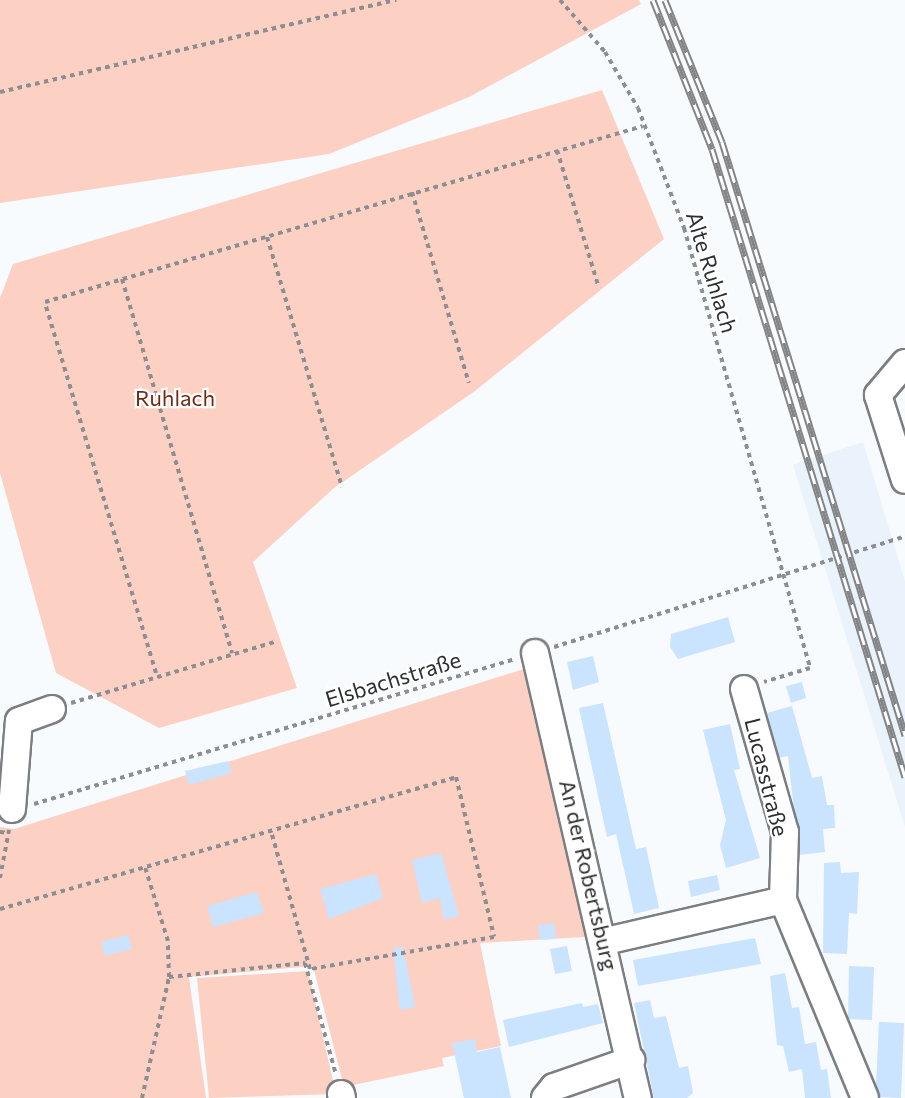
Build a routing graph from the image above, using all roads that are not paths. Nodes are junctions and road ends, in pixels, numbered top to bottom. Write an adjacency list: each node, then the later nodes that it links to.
1 (905, 363): 2 (street)
2 (894, 406): 3 (street)
3 (905, 480)
4 (536, 653): 9 (street, An der Robertsburg)
5 (744, 689): 8 (street, Lucasstraße)
6 (52, 709): 7 (street)
7 (10, 821)
8 (783, 900): 9 (street); 13 (street, Lucasstraße)
9 (606, 941): 10 (street, An der Robertsburg)
10 (631, 1060): 11 (street); 12 (street, An der Robertsburg)
11 (549, 1092)
12 (638, 1098)
13 (865, 1098)

